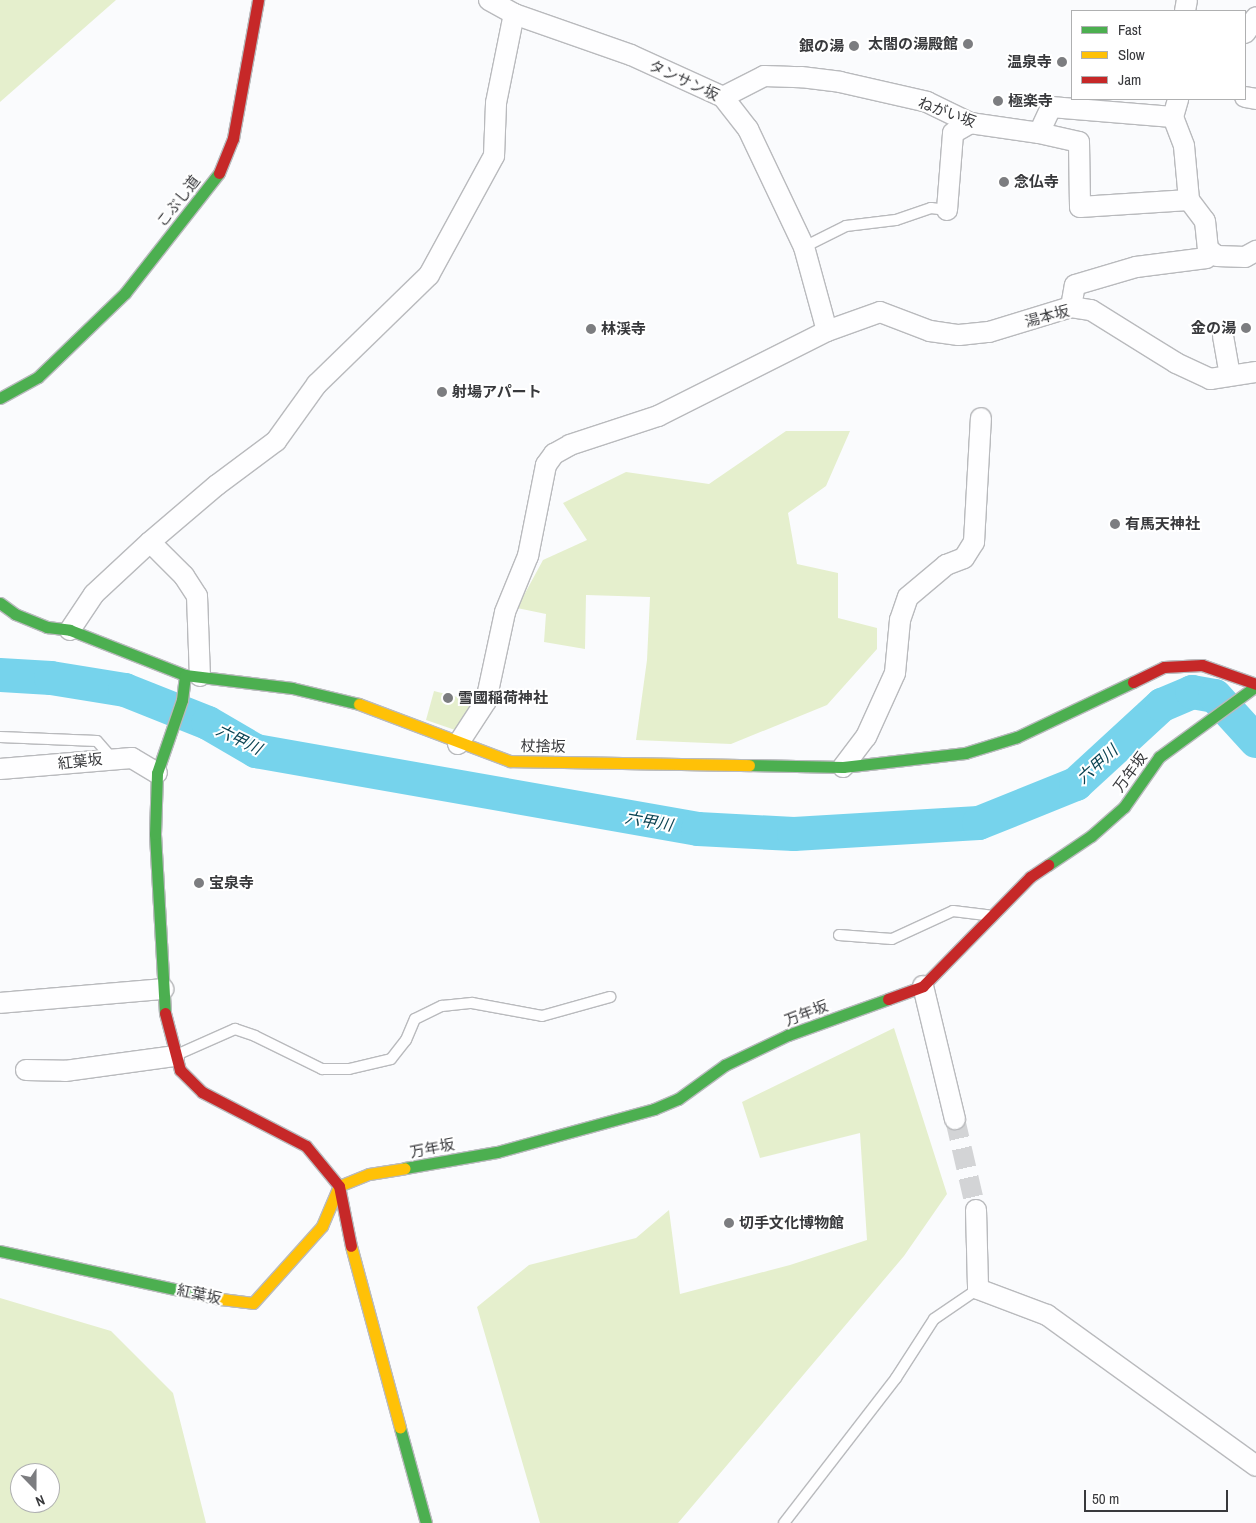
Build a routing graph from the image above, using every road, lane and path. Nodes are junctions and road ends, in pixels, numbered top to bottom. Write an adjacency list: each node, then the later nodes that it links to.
1 (258, 0): 20 (street, こぶし道)
2 (489, 0): 3 (street, タンサン坂)
3 (514, 14): 6 (street, タンサン坂); 22 (street)
4 (1256, 17): 5 (street)
5 (1246, 32)
6 (723, 97): 8 (street, ねがい坂); 12 (street, タンサン坂)
7 (1175, 108): 9 (street); 10 (street)
8 (970, 123): 9 (street, ねがい坂); 11 (street)
9 (1039, 133): 10 (street, ねがい坂)
10 (1189, 200): 14 (street)
11 (947, 210): 12 (lane)
12 (804, 247): 16 (street, タンサン坂)
13 (1256, 251): 14 (street)
14 (1212, 252): 15 (street)
15 (1071, 307): 16 (street, 湯本坂); 19 (street, 湯本坂)
16 (826, 331): 28 (street, 湯本坂)
17 (1224, 336): 19 (street)
18 (1256, 372): 19 (street, 湯本坂)
19 (1230, 375)
20 (0, 398)
21 (981, 418): 30 (street)
22 (150, 542): 24 (street); 25 (street)
23 (0, 603): 24 (street, 杖捨坂)
24 (70, 630): 25 (street, 杖捨坂)
25 (193, 675): 28 (street, 杖捨坂); 32 (street)
26 (1256, 685): 30 (street, 杖捨坂); 33 (street, 万年坂)
27 (0, 737): 29 (lane)
28 (458, 744): 30 (street, 杖捨坂)
29 (112, 758): 31 (street, 紅葉坂); 32 (street, 紅葉坂)
30 (843, 767)
31 (0, 769)
32 (156, 773): 36 (street)
33 (994, 915): 34 (lane); 35 (street, 万年坂)
34 (839, 935)
35 (923, 986): 41 (street); 42 (street, 万年坂)
36 (163, 989): 38 (street); 39 (street)
37 (610, 997): 39 (lane)
38 (0, 1003)
39 (174, 1056): 40 (street); 42 (street)
40 (26, 1070)
41 (955, 1119)
42 (340, 1186): 44 (street, 紅葉坂); 47 (street)
43 (976, 1210): 45 (street)
44 (0, 1251)
45 (978, 1289): 46 (street); 48 (lane)
46 (1256, 1466)
47 (426, 1523)
48 (784, 1523)

